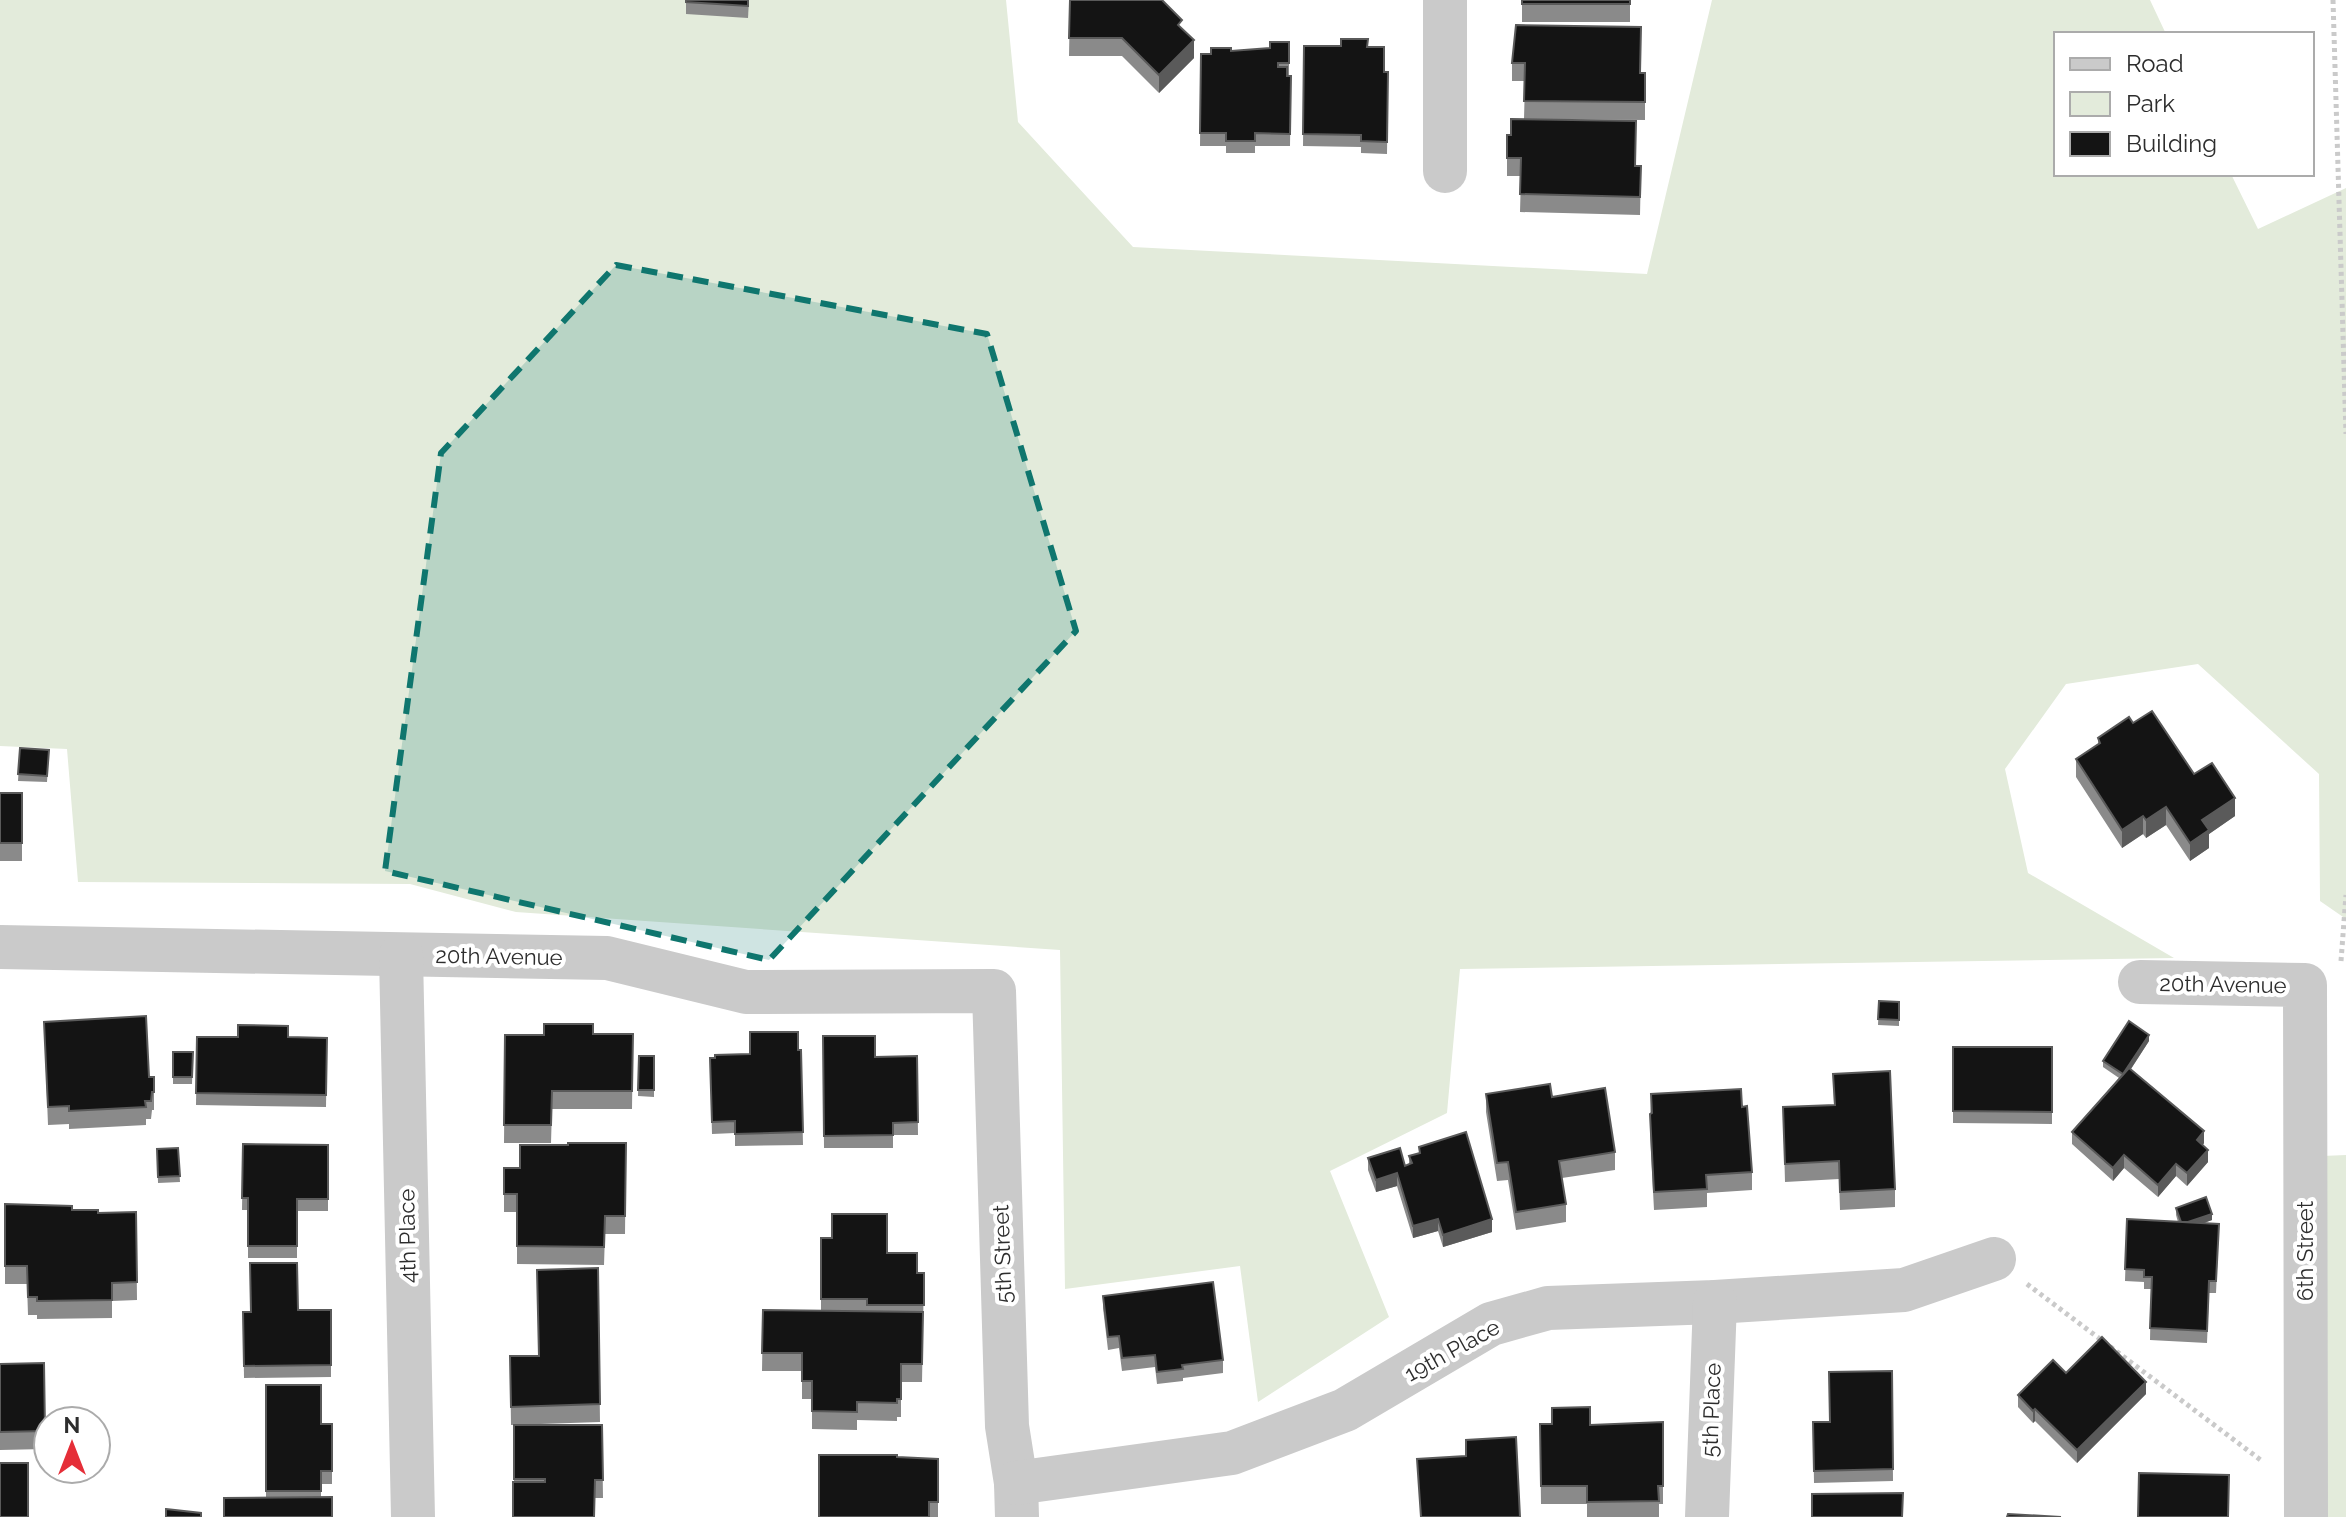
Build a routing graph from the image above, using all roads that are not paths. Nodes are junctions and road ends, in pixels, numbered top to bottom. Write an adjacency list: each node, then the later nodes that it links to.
1 (1445, 0): 2 (street)
2 (1445, 171)
3 (0, 947): 4 (street, 20th Avenue)
4 (401, 955): 7 (street, 20th Avenue); 11 (street, 4th Place)
5 (2326, 979): 6 (street, 20th Avenue); 13 (street, 6th Street)
6 (2140, 982)
7 (994, 991): 10 (street, 5th Street)
8 (1994, 1259): 9 (street, 19th Place)
9 (1715, 1302): 10 (street, 19th Place); 12 (street, 5th Place)
10 (1016, 1500)
11 (413, 1517)
12 (1707, 1517)
13 (2306, 1517)

